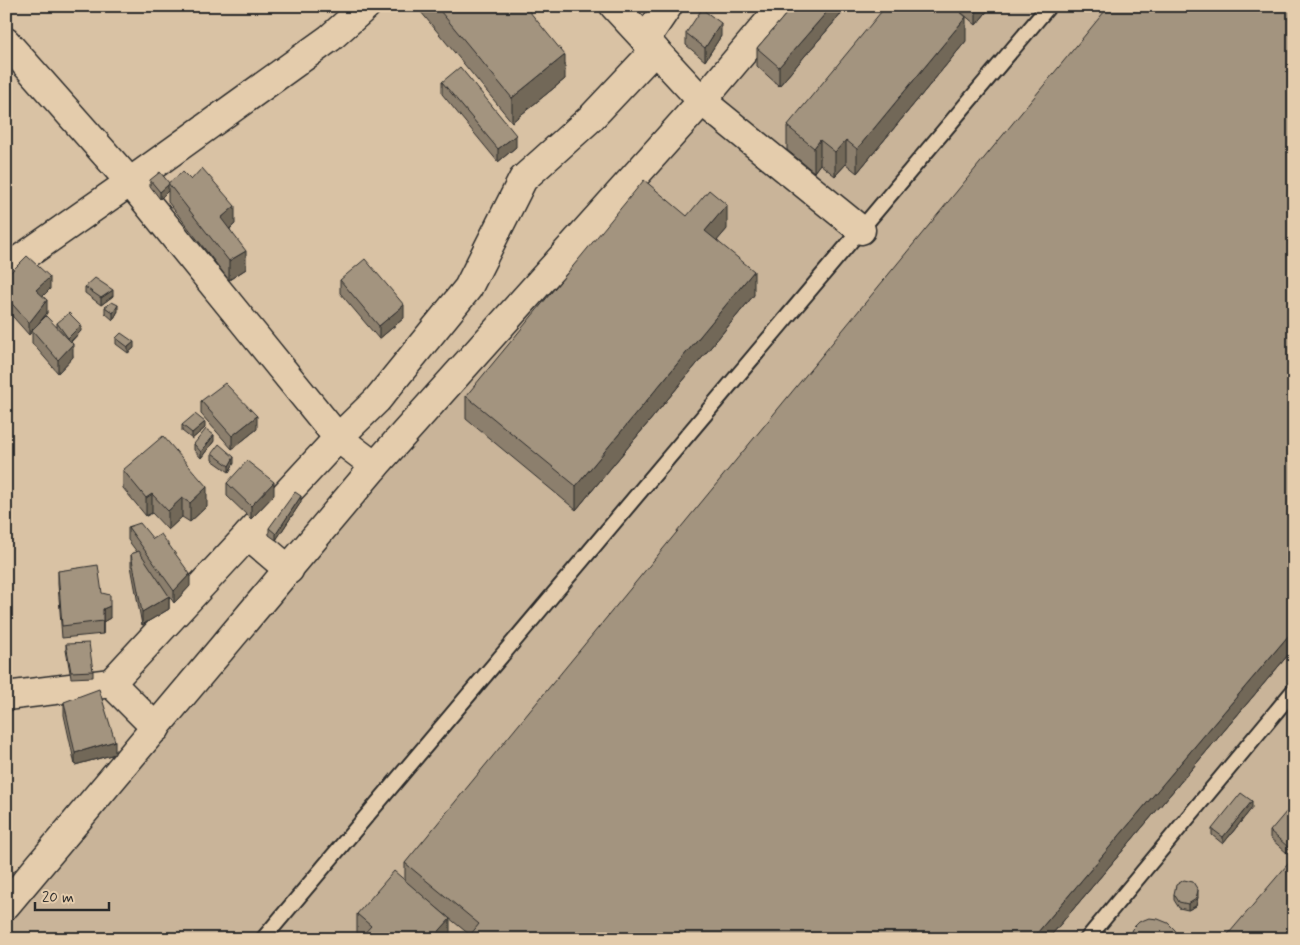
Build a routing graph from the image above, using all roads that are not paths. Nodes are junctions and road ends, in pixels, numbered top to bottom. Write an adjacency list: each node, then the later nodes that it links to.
1 (366, 6): 9 (street)
2 (614, 6): 7 (street)
3 (668, 6): 7 (street)
4 (782, 6): 8 (street)
5 (1049, 6): 10 (lane)
6 (6, 42): 9 (street)
7 (650, 45): 8 (street); 12 (street)
8 (702, 101): 10 (street); 13 (street)
9 (130, 182): 11 (street); 14 (street)
10 (861, 230): 23 (lane)
11 (6, 269)
12 (377, 400): 13 (street); 14 (street)
13 (408, 430): 15 (street)
14 (338, 438): 15 (street); 16 (street)
15 (375, 466): 17 (street)
16 (248, 535): 17 (street); 18 (street)
17 (289, 570): 21 (street)
18 (111, 684): 20 (street); 21 (street)
19 (1294, 690): 24 (lane)
20 (6, 696)
21 (156, 728): 22 (street)
22 (6, 905)
23 (266, 937)
24 (1087, 939)

